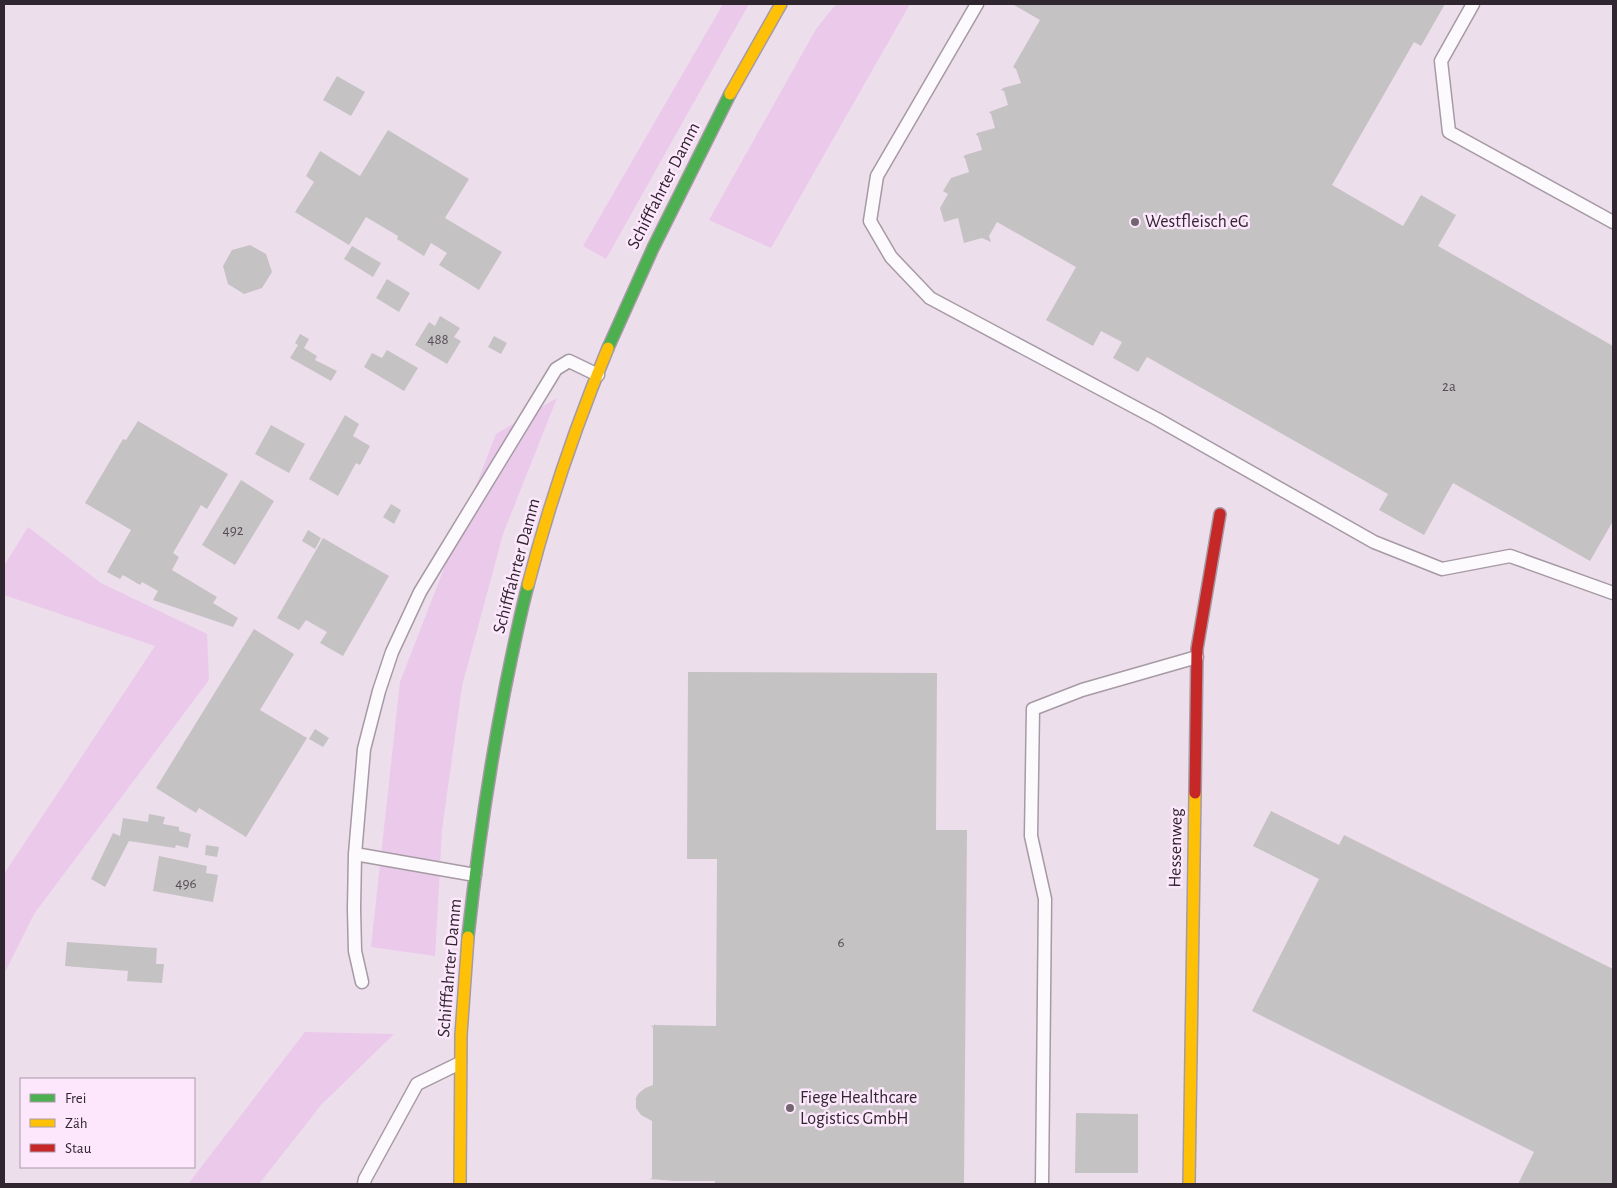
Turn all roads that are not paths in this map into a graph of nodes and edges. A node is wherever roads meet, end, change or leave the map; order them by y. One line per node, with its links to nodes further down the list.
1 (781, 4): 5 (main road, Schifffahrter Damm)
2 (977, 4): 7 (lane)
3 (1473, 4): 4 (lane)
4 (1613, 222)
5 (598, 375): 9 (lane); 10 (main road, Schifffahrter Damm)
6 (1220, 514): 8 (main road, Hessenweg)
7 (1613, 593)
8 (1197, 658): 15 (lane); 16 (main road, Hessenweg)
9 (355, 854): 10 (lane); 11 (lane)
10 (475, 875): 12 (main road, Schifffahrter Damm)
11 (362, 982)
12 (460, 1063): 13 (lane); 14 (main road, Schifffahrter Damm)
13 (364, 1184)
14 (460, 1184)
15 (1042, 1184)
16 (1189, 1184)

